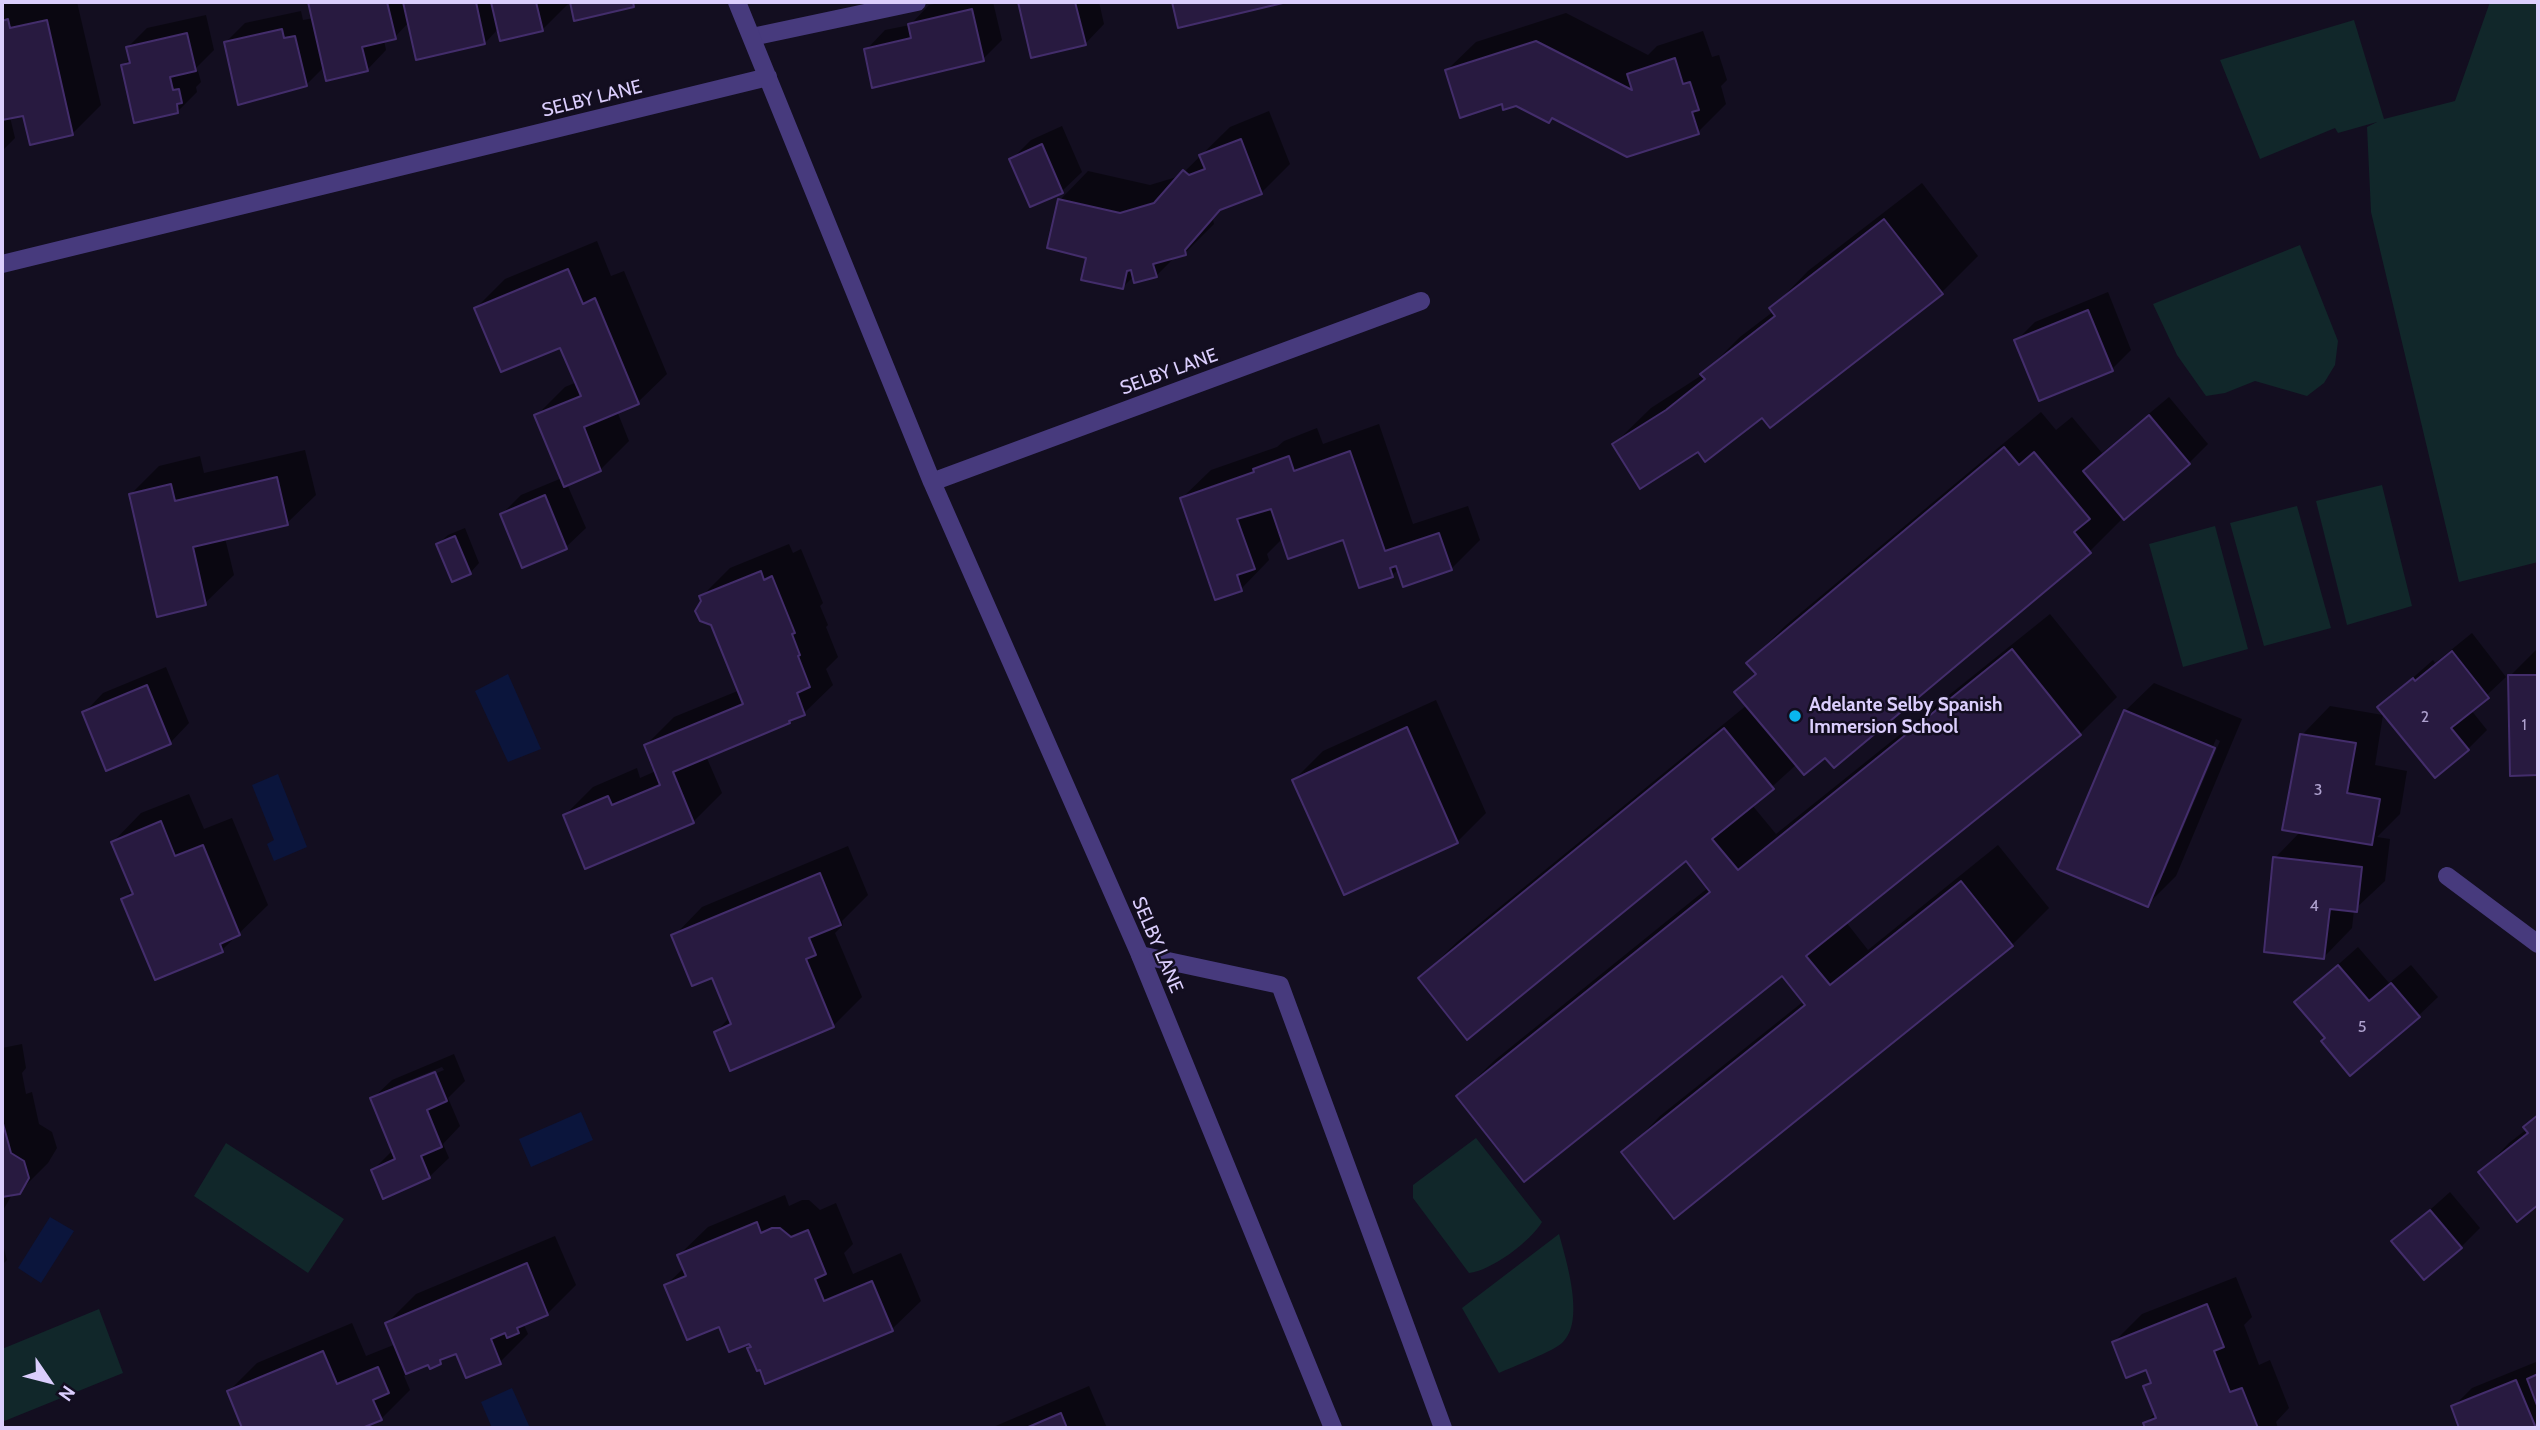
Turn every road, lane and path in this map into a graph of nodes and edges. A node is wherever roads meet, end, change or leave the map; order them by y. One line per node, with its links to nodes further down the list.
1 (737, 2): 3 (street)
2 (917, 2): 3 (street)
3 (752, 37): 4 (street)
4 (768, 77): 5 (street, SELBY LANE); 7 (street, SELBY LANE)
5 (2, 264)
6 (1421, 301): 7 (street, SELBY LANE)
7 (932, 482): 10 (street, SELBY LANE)
8 (2447, 876): 9 (street)
9 (2538, 944)
10 (1139, 955): 11 (street, SELBY LANE); 12 (street)
11 (1333, 1428)
12 (1443, 1428)

